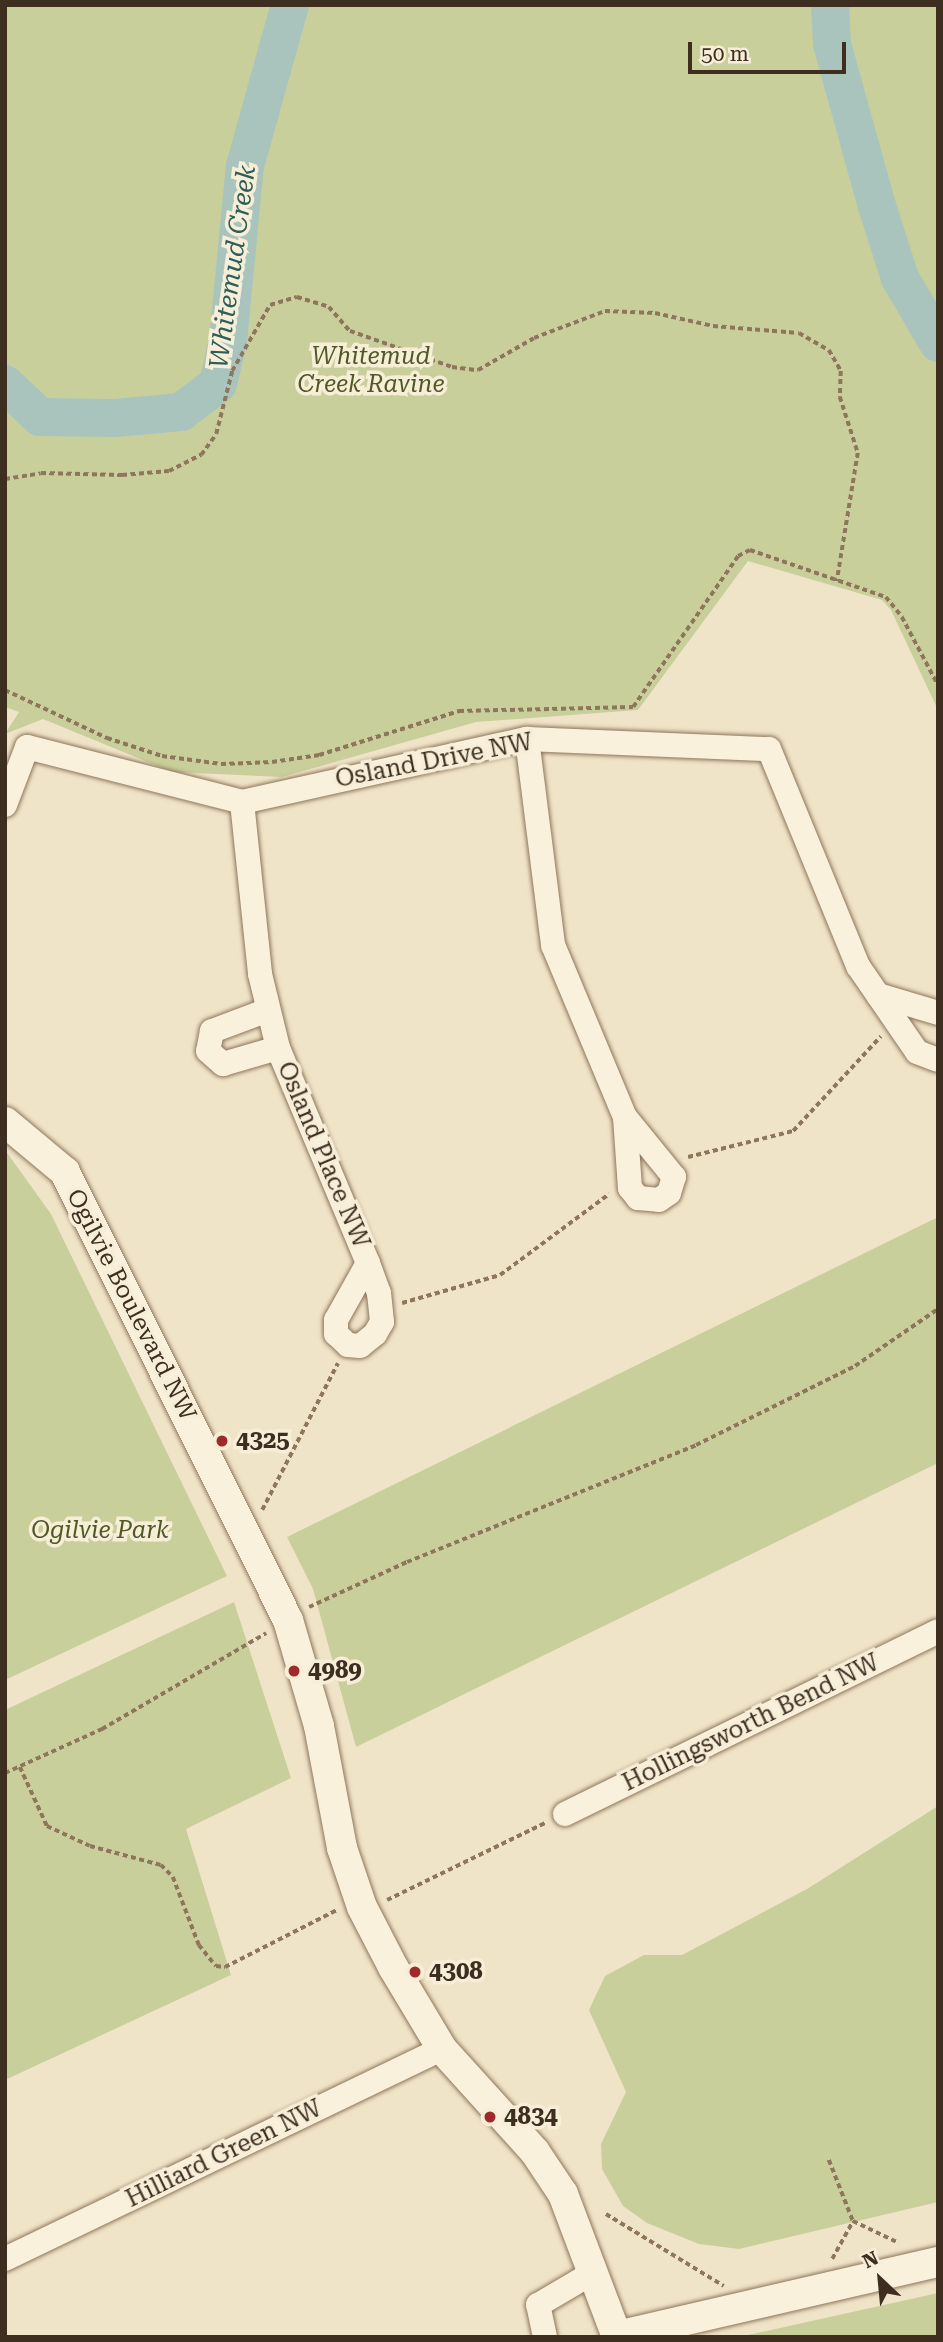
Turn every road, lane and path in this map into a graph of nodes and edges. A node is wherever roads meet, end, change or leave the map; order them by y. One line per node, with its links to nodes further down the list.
1 (5, 479): 2 (path)
2 (837, 581): 3 (path); 4 (path)
3 (938, 685)
4 (5, 690)
5 (527, 739): 6 (street, Osland Drive NW); 8 (street, Osland Drive NW); 14 (street)
6 (242, 802): 7 (street, Osland Drive NW); 9 (street, Osland Place NW)
7 (5, 805)
8 (878, 995): 10 (street); 13 (street, Osland Drive NW)
9 (268, 1010): 12 (street, Osland Place NW); 12 (street, Osland Place NW)
10 (938, 1013)
11 (882, 1034): 16 (path)
12 (278, 1048): 18 (street, Osland Place NW)
13 (938, 1060)
14 (625, 1117)
15 (5, 1122): 23 (street, Ogilvie Boulevard NW)
16 (679, 1159)
17 (613, 1191): 19 (path)
18 (368, 1263)
19 (390, 1306)
20 (938, 1309): 23 (path)
21 (342, 1355): 22 (path)
22 (262, 1510)
23 (288, 1620): 25 (path); 30 (street, Ogilvie Boulevard NW)
24 (935, 1637): 27 (street, Hollingsworth Bend NW)
25 (20, 1767): 26 (path); 29 (path)
26 (5, 1773)
27 (565, 1814): 28 (path)
28 (386, 1901)
29 (339, 1909)
30 (442, 2049): 35 (street, Hilliard Green NW); 38 (street, Ogilvie Boulevard NW)
31 (829, 2160): 33 (path)
32 (606, 2214): 39 (path)
33 (853, 2221): 34 (path); 36 (path)
34 (899, 2243)
35 (5, 2259)
36 (832, 2259)
37 (938, 2262): 40 (street)
38 (594, 2272): 40 (street, Ogilvie Boulevard NW); 41 (street)
39 (724, 2286)
40 (617, 2336)
41 (545, 2337)

